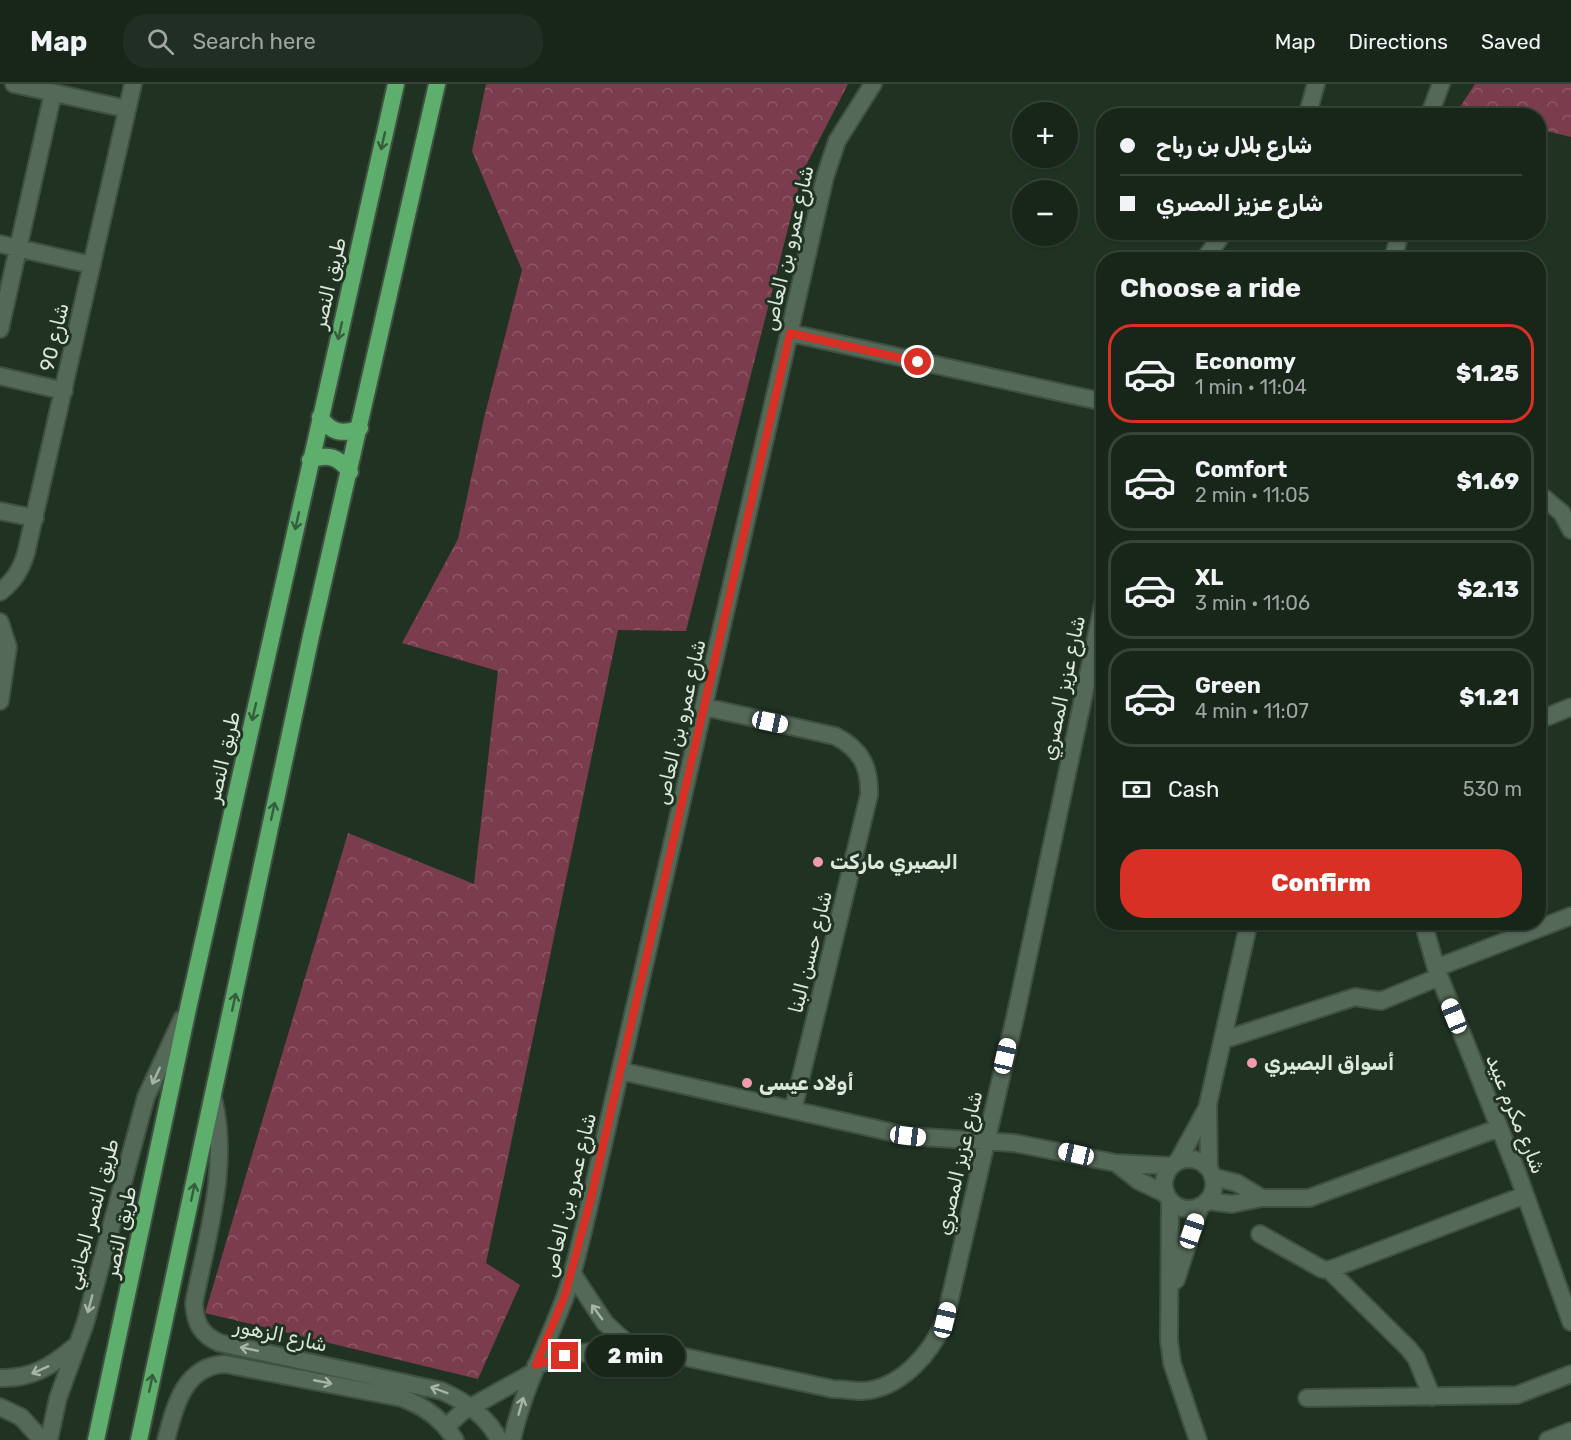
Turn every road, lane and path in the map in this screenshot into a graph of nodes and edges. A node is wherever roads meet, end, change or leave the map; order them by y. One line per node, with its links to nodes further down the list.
1 (14, 84): 8 (street)
2 (133, 84): 11 (street, شارع 90)
3 (396, 84): 20 (highway, طريق النصر, one-way to 20)
4 (437, 84): 21 (highway)
5 (873, 84): 16 (street, شارع عمرو بن العاص)
6 (1316, 84): 9 (street)
7 (1441, 84): 10 (street)
8 (53, 93): 11 (street); 13 (street)
9 (1308, 108)
10 (1432, 108)
11 (128, 109): 14 (street, شارع 90)
12 (0, 244): 13 (street)
13 (18, 249): 14 (street); 15 (street)
14 (92, 265): 18 (street, شارع 90)
15 (0, 329)
16 (790, 333): 19 (street); 32 (street, شارع عمرو بن العاص)
17 (0, 376): 18 (street)
18 (64, 390): 26 (street, شارع 90)
19 (1096, 400)
20 (320, 417): 21 (highway); 22 (highway, طريق النصر)
21 (360, 428): 23 (highway)
22 (310, 460): 23 (highway); 41 (highway, طريق النصر, one-way to 41)
23 (350, 472): 44 (highway, one-way to 23)
24 (1546, 500): 27 (street)
25 (0, 510): 26 (street)
26 (35, 518): 28 (street, شارع 90)
27 (1571, 530)
28 (0, 592)
29 (0, 622): 31 (street)
30 (1096, 638): 48 (street, شارع عزيز المصري)
31 (0, 701)
32 (705, 707): 43 (street, شارع عمرو بن العاص); 46 (street, شارع حسن البنا)
33 (1571, 707): 34 (street)
34 (1546, 717)
35 (1571, 916): 36 (street)
36 (1546, 927)
37 (1247, 930): 42 (street)
38 (1425, 930): 40 (street, شارع مكرم عبيد)
39 (1538, 930): 40 (street)
40 (1438, 973): 42 (street); 47 (street, شارع مكرم عبيد)
41 (189, 1004): 62 (street, طريق النصر الجانبي, one-way to 62); 74 (highway, طريق النصر)
42 (1223, 1040): 45 (street)
43 (621, 1071): 46 (street); 58 (street, شارع عمرو بن العاص)
44 (213, 1098): 69 (street, شارع الزهور, one-way to 44); 75 (highway, one-way to 44)
45 (1208, 1104): 50 (street); 51 (street)
46 (793, 1110): 48 (street)
47 (1498, 1128): 52 (street, شارع مكرم عبيد); 54 (street)
48 (985, 1141): 49 (street); 61 (street, شارع عزيز المصري)
49 (1116, 1163): 50 (street); 53 (street)
50 (1174, 1164): 51 (street); 53 (street)
51 (1211, 1173): 54 (street); 55 (street)
52 (1525, 1194): 57 (street); 60 (street, شارع مكرم عبيد)
53 (1168, 1198): 55 (street); 59 (street)
54 (1262, 1198): 55 (street)
55 (1204, 1204): 59 (street)
56 (1260, 1234): 57 (street)
57 (1329, 1270): 66 (street)
58 (572, 1273): 61 (street, one-way to 58); 63 (street, شارع عمرو بن العاص)
59 (1171, 1298): 79 (street)
60 (1571, 1322)
61 (629, 1345): 63 (street, شارع عزيز المصري)
62 (75, 1347): 65 (street, one-way to 65); 73 (street, طريق النصر الجانبي)
63 (534, 1369): 69 (street); 78 (street, شارع عمرو بن العاص, one-way to 63)
64 (1571, 1374): 66 (street)
65 (0, 1378)
66 (1432, 1397): 67 (street)
67 (1306, 1398)
68 (0, 1407): 72 (street)
69 (471, 1407): 71 (street); 77 (street, شارع الزهور)
70 (1571, 1431): 80 (street)
71 (450, 1434): 76 (street, شارع الزهور, one-way to 71)
72 (42, 1440)
73 (49, 1440)
74 (96, 1440)
75 (139, 1440)
76 (166, 1440)
77 (499, 1440)
78 (512, 1440)
79 (1198, 1440)
80 (1548, 1440)

